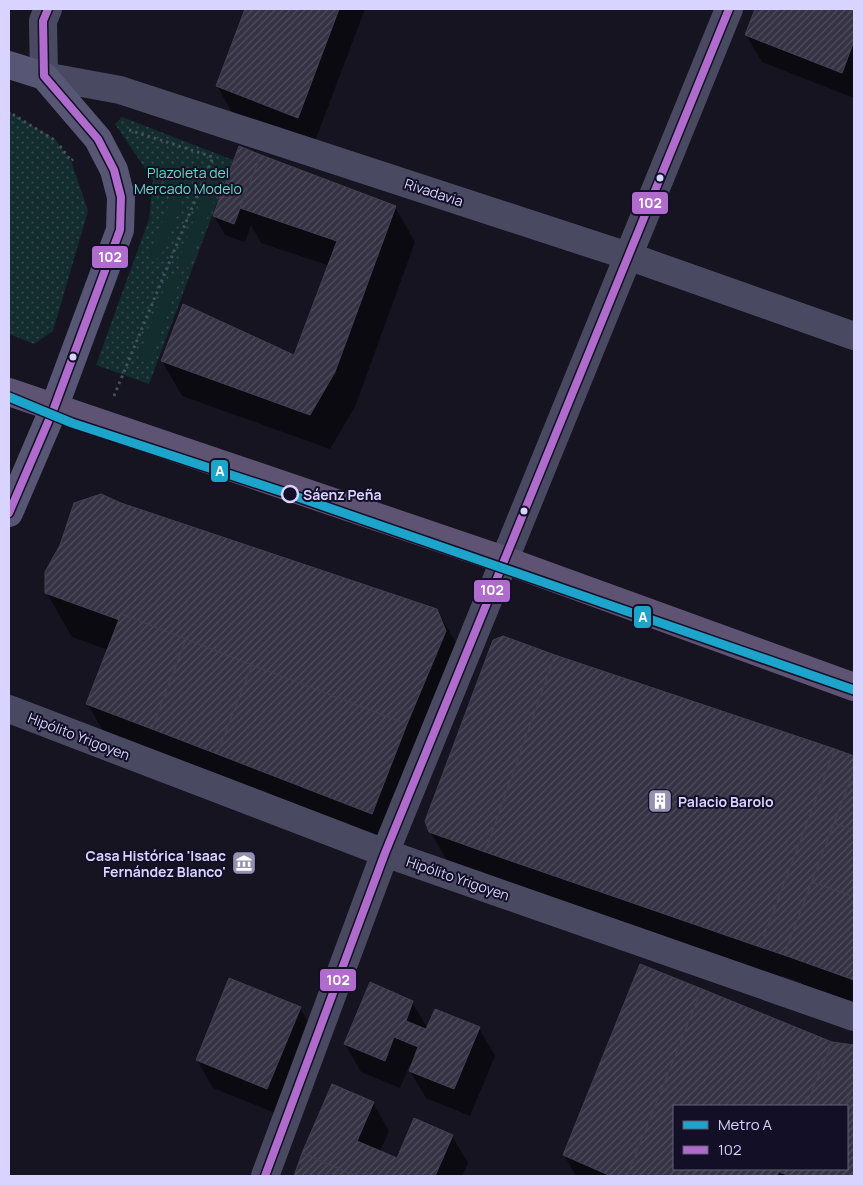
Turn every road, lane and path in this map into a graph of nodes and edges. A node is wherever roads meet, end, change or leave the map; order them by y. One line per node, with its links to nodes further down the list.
1 (48, 9): 4 (street)
2 (729, 9): 6 (street)
3 (9, 65): 4 (street, Rivadavia)
4 (44, 76): 6 (street, Rivadavia); 9 (street)
5 (129, 130): 10 (path)
6 (628, 256): 7 (street, Rivadavia); 12 (street)
7 (854, 336)
8 (9, 392): 9 (main road)
9 (54, 408): 10 (main road); 11 (street)
10 (101, 424): 12 (main road)
11 (9, 513)
12 (504, 560): 13 (main road); 15 (street)
13 (854, 687)
14 (9, 709): 15 (street, Hipólito Yrigoyen)
15 (385, 853): 16 (street, Hipólito Yrigoyen); 17 (street)
16 (854, 1017)
17 (265, 1176)

